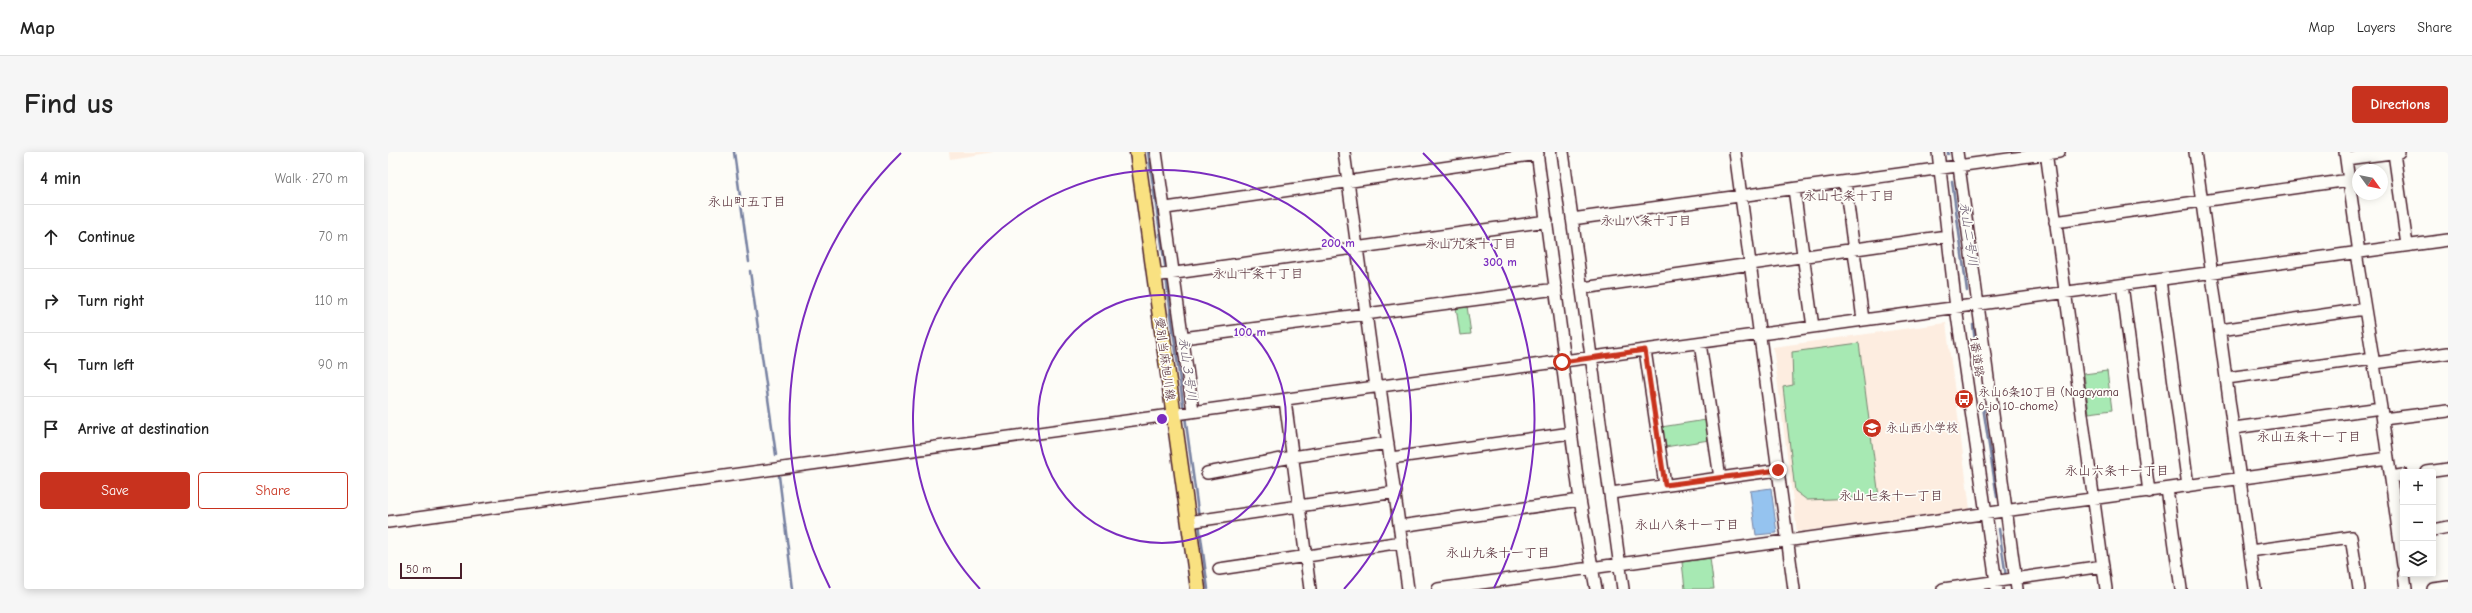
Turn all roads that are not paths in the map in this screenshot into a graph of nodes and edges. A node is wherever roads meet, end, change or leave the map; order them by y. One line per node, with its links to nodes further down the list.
1 (1137, 152): 35 (main road, 愛別当麻旭川線)
2 (1156, 152): 22 (street)
3 (1344, 152): 17 (street)
4 (1563, 152): 23 (street)
5 (1735, 152): 20 (street)
6 (1938, 152): 15 (street, 1番道路)
7 (1957, 152): 14 (street)
8 (2059, 152): 12 (street)
9 (2195, 152): 21 (street)
10 (2396, 152): 13 (street); 28 (street)
11 (1538, 153): 17 (street); 24 (street)
12 (2046, 153): 14 (street); 25 (street)
13 (2346, 155): 16 (street)
14 (1959, 166): 15 (street); 41 (street)
15 (1940, 169): 18 (street); 26 (street, 1番道路)
16 (2349, 180): 21 (street); 31 (street)
17 (1348, 181): 22 (street); 30 (street)
18 (1845, 182): 19 (street); 29 (street)
19 (1794, 189): 20 (street); 32 (street)
20 (1742, 197): 23 (street); 33 (street)
21 (2202, 201): 25 (street); 34 (street)
22 (1166, 208): 35 (street)
23 (1572, 219): 38 (street)
24 (1547, 221): 30 (street); 39 (street)
25 (2055, 222): 40 (street)
26 (1948, 236): 29 (street); 42 (street, 1番道路)
27 (2448, 240): 28 (street)
28 (2407, 245): 31 (street)
29 (1853, 248): 32 (street); 45 (street)
30 (1358, 249): 35 (street); 44 (street)
31 (2357, 253): 34 (street); 43 (street)
32 (1804, 255): 33 (street); 46 (street)
33 (1750, 262): 38 (street); 48 (street)
34 (2212, 273): 36 (street); 47 (street)
35 (1165, 275): 49 (street); 62 (main road, 愛別当麻旭川線)
36 (2160, 280): 37 (street); 79 (street)
37 (2122, 285): 40 (street); 82 (street)
38 (1582, 288): 53 (street)
39 (1556, 290): 44 (street); 55 (street)
40 (2065, 293): 41 (street); 85 (street)
41 (1977, 305): 42 (street); 87 (street)
42 (1956, 308): 45 (street); 88 (street, 1番道路)
43 (2364, 309): 47 (street); 54 (street)
44 (1366, 315): 49 (street); 57 (street)
45 (1864, 320): 46 (street)
46 (1813, 327): 48 (street)
47 (2220, 330): 56 (street)
48 (1760, 334): 50 (street); 71 (street)
49 (1183, 338): 61 (street)
50 (1700, 343): 51 (street); 76 (street)
51 (1645, 350): 53 (street); 78 (street)
52 (2448, 353): 54 (street)
53 (1591, 357): 55 (street); 83 (street)
54 (2374, 360): 56 (street); 59 (street)
55 (1563, 361): 57 (street); 65 (street)
56 (2227, 378): 64 (street)
57 (1378, 387): 58 (street); 66 (street)
58 (1285, 400): 61 (street); 67 (street)
59 (2382, 408): 63 (street); 64 (street)
60 (2448, 411): 63 (street)
61 (1193, 412): 62 (street)
62 (1173, 415): 89 (main road, 愛別当麻旭川線); 90 (street)
63 (2383, 419): 69 (street)
64 (2234, 428): 77 (street)
65 (1571, 433): 68 (street); 84 (street)
66 (1388, 443): 67 (street); 68 (street)
67 (1292, 456): 73 (street); 86 (street)
68 (1391, 458): 81 (street)
69 (2388, 458): 75 (street); 77 (street)
70 (2448, 469): 72 (street)
71 (1778, 470): 76 (street); 96 (street)
72 (2436, 471)
73 (1207, 473)
74 (2400, 476): 75 (street)
75 (2391, 477): 92 (street)
76 (1720, 478): 78 (street)
77 (2240, 478): 79 (street); 97 (street)
78 (1665, 485): 83 (street)
79 (2188, 486): 80 (street)
80 (2167, 489): 82 (street); 116 (street)
81 (1396, 492): 86 (street); 91 (street)
82 (2149, 492): 85 (street)
83 (1611, 493): 99 (street)
84 (1580, 500): 91 (street); 101 (street)
85 (2094, 500): 87 (street); 100 (street)
86 (1298, 506): 89 (street); 98 (street)
87 (2006, 511): 88 (street); 104 (street)
88 (1986, 514): 96 (street); 104 (street, 1番道路)
89 (1196, 521): 106 (main road, 愛別当麻旭川線)
90 (388, 522)
91 (1400, 526): 95 (street)
92 (2400, 528)
93 (2448, 528): 94 (street)
94 (2436, 530)
95 (1402, 542): 98 (street); 108 (street)
96 (1788, 542): 99 (street); 112 (street)
97 (2250, 551): 117 (street); 118 (street)
98 (1305, 555): 102 (street); 107 (street)
99 (1620, 565): 101 (street); 111 (street)
100 (2103, 566): 104 (street); 115 (street)
101 (1592, 568): 109 (street); 110 (street)
102 (1219, 569)
103 (2404, 577): 119 (street)
104 (2005, 581): 113 (street); 114 (street)
105 (2448, 587): 120 (street)
106 (1198, 589)
107 (1310, 589)
108 (1408, 589)
109 (1438, 589)
110 (1596, 589)
111 (1624, 589)
112 (1794, 589)
113 (1943, 589)
114 (2017, 589)
115 (2106, 589)
116 (2181, 589)
117 (2255, 589)
118 (2359, 589)
119 (2406, 589)
120 (2433, 589)

